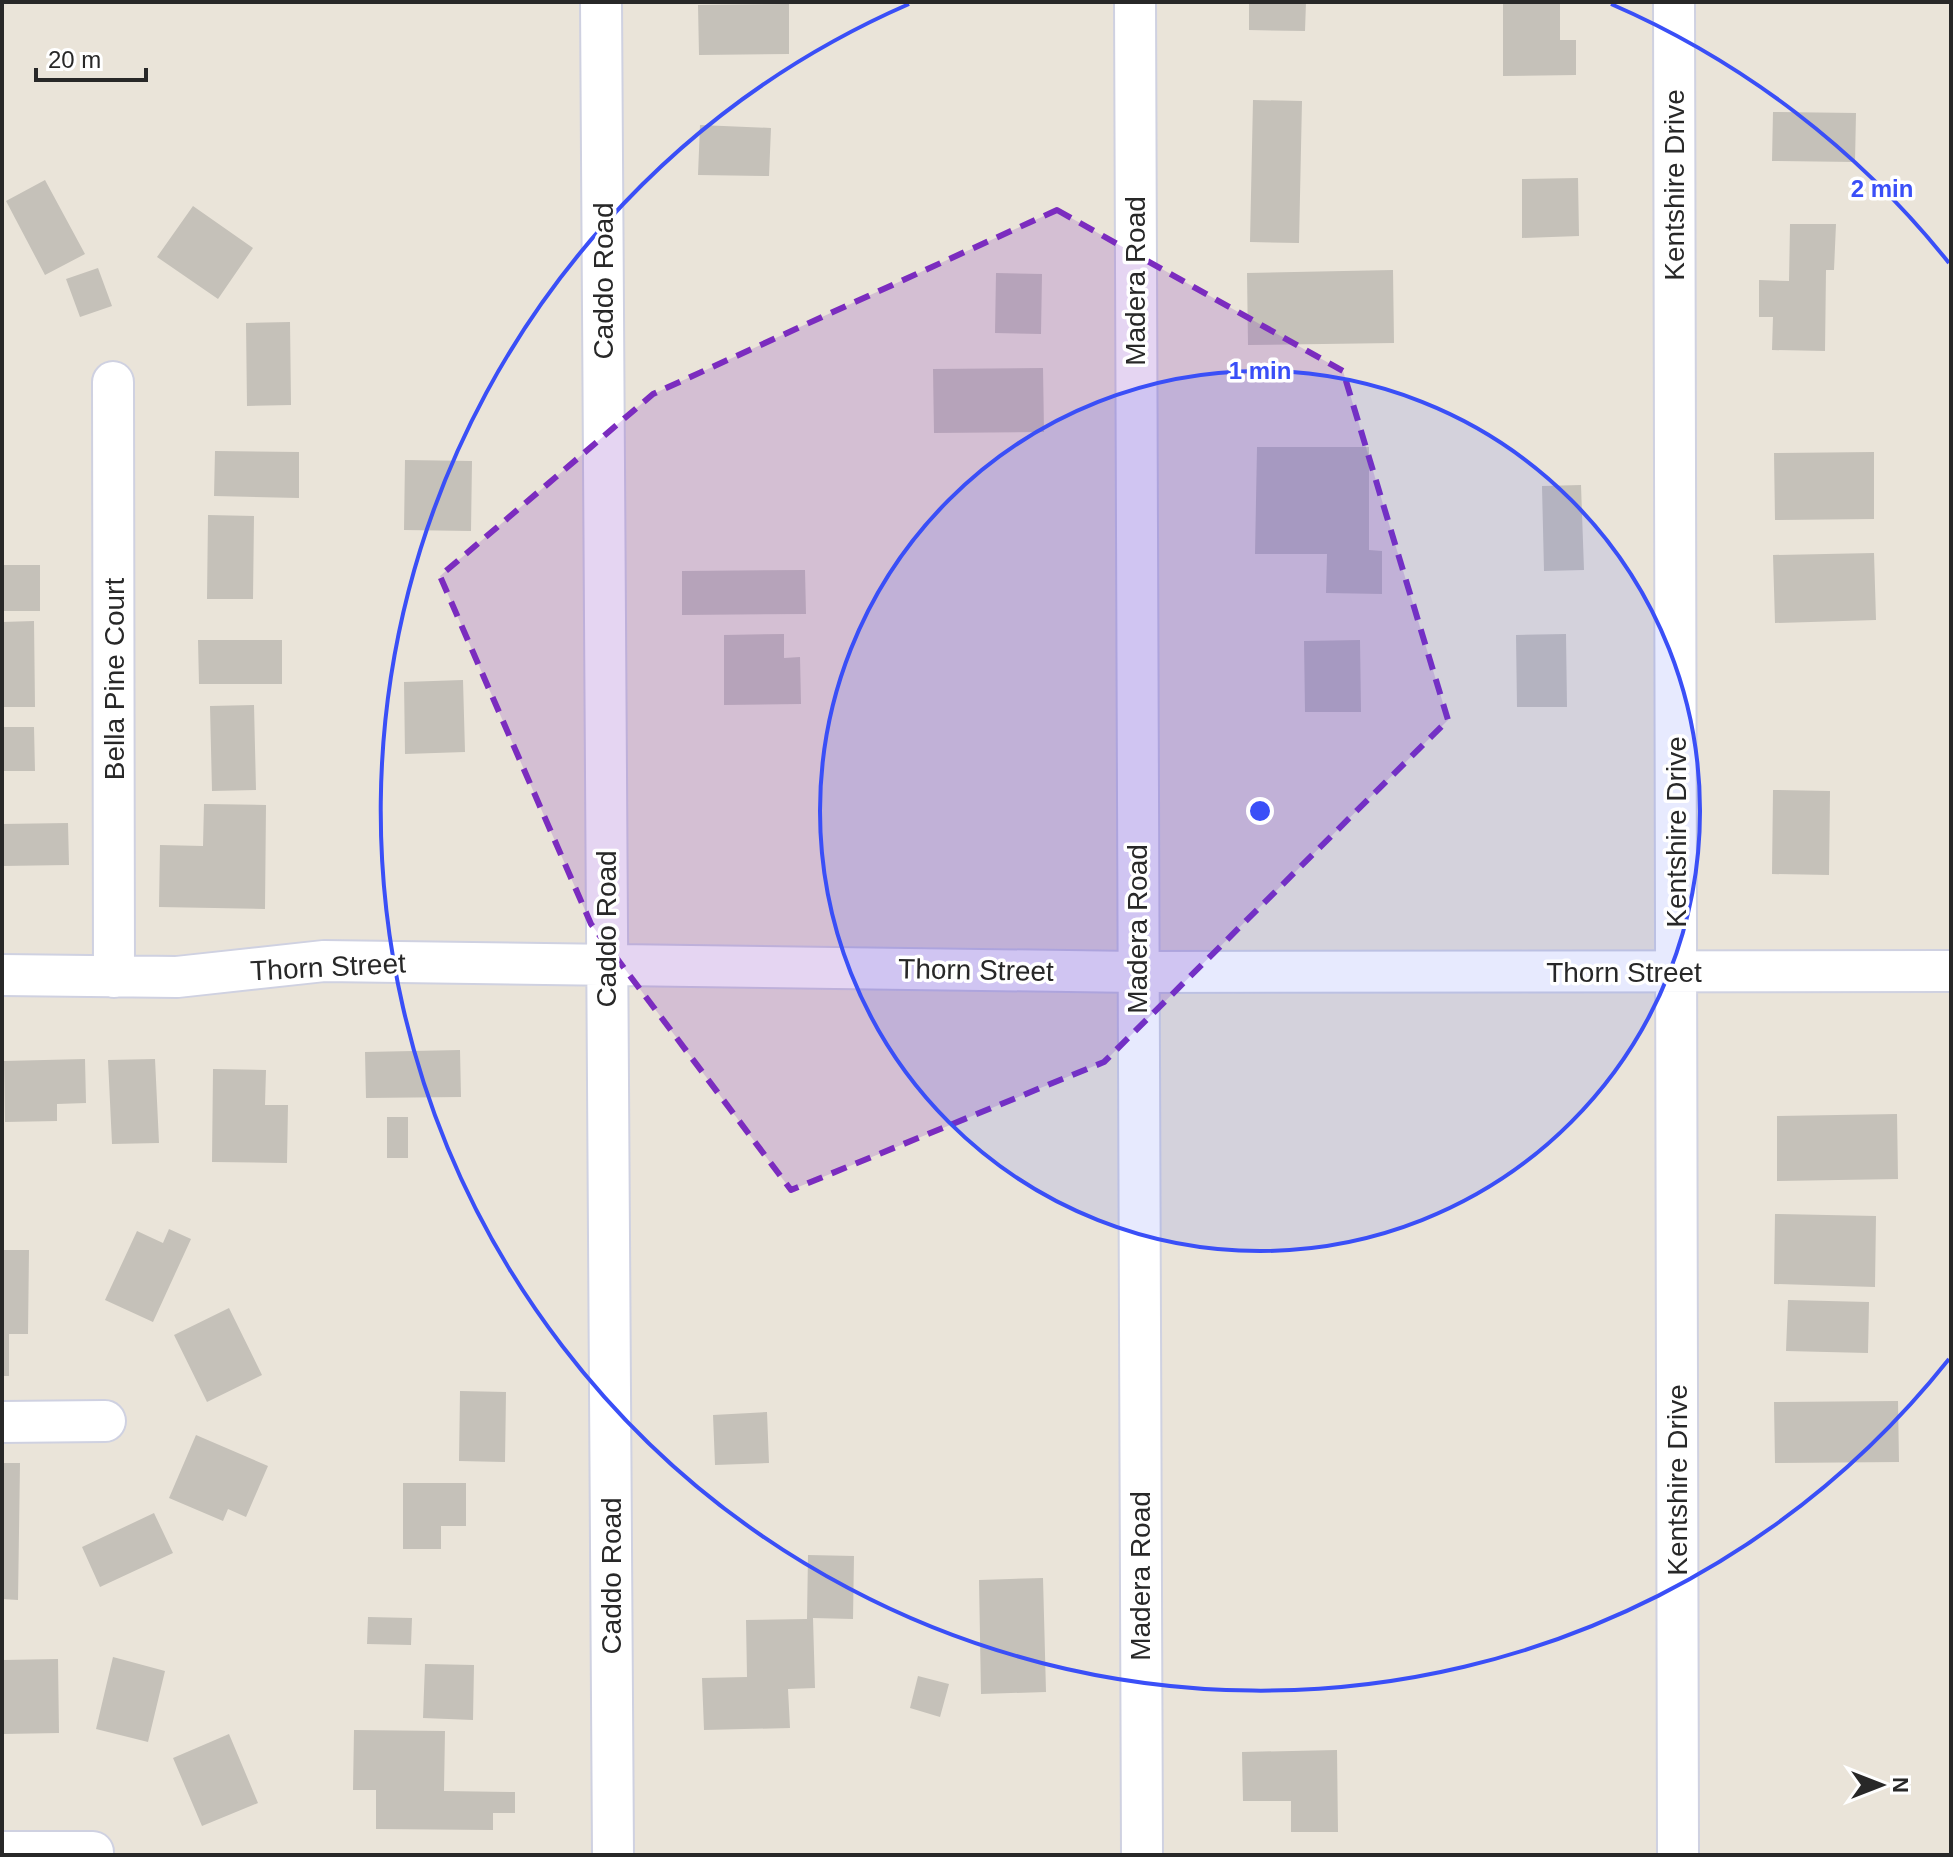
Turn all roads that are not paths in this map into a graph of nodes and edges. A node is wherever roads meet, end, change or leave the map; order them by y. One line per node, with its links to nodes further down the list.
1 (601, 2): 5 (street, Caddo Road)
2 (1135, 2): 7 (street, Madera Road)
3 (1674, 2): 8 (street, Kentshire Drive)
4 (113, 382): 10 (street, Bella Pine Court)
5 (606, 966): 7 (street, Thorn Street); 10 (street, Thorn Street); 15 (street, Caddo Road)
6 (1951, 971): 8 (street, Thorn Street)
7 (1137, 972): 8 (street, Thorn Street); 16 (street, Madera Road)
8 (1676, 972): 17 (street, Kentshire Drive)
9 (2, 975): 10 (street, Thorn Street)
10 (114, 977)
11 (105, 1421): 12 (street)
12 (2, 1422)
13 (2, 1852): 14 (street)
14 (93, 1852)
15 (613, 1855)
16 (1142, 1855)
17 (1678, 1855)

